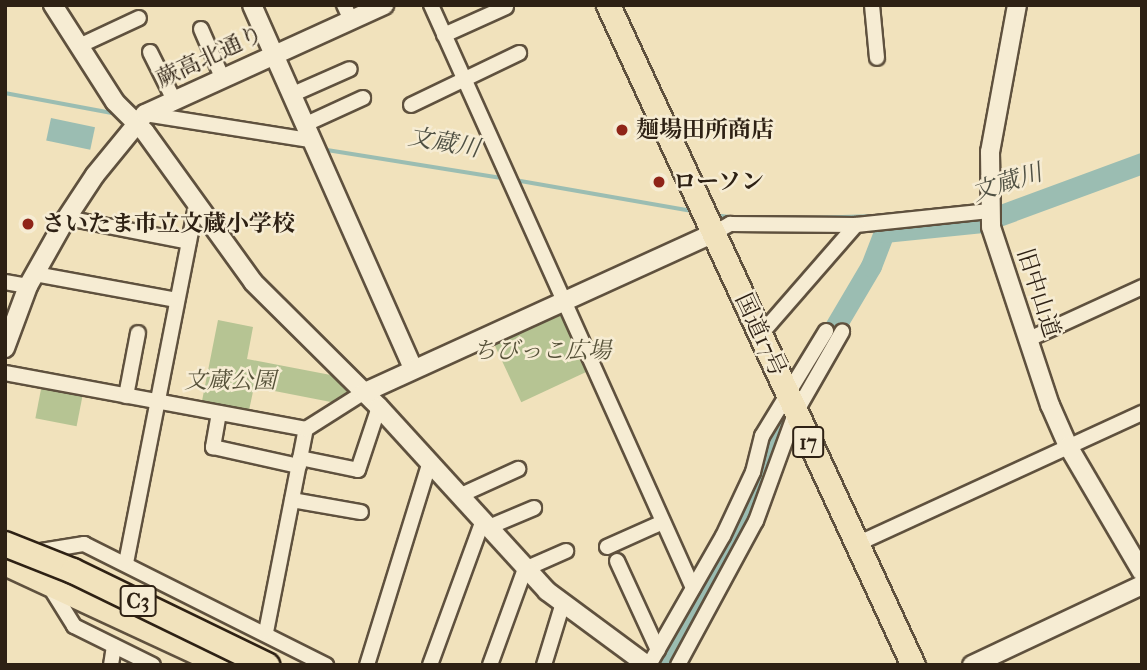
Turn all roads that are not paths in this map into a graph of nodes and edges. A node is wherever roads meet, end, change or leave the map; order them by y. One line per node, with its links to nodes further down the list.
1 (252, 5): 16 (street)
2 (384, 5): 9 (street, 蕨高北通り)
3 (431, 5): 12 (street)
4 (608, 5): 30 (highway, 国道17号 / 17)
5 (872, 5): 17 (street)
6 (1017, 5): 28 (street, 旧中山道)
7 (55, 6): 13 (street)
8 (506, 7): 12 (street)
9 (348, 13): 16 (street, 蕨高北通り)
10 (139, 18): 13 (street)
11 (201, 29): 19 (street)
12 (444, 35): 20 (street)
13 (79, 46): 25 (street)
14 (150, 52): 23 (street)
15 (519, 53): 20 (street)
16 (274, 54): 19 (street, 蕨高北通り); 21 (street)
17 (877, 58)
18 (350, 69): 21 (street)
19 (222, 77): 23 (street, 蕨高北通り)
20 (464, 79): 24 (street); 37 (street)
21 (291, 95): 26 (street)
22 (363, 98): 26 (street)
23 (174, 100): 25 (street, 蕨高北通り)
24 (411, 105)
25 (137, 118): 26 (street); 27 (street); 29 (street)
26 (311, 140): 44 (street)
27 (196, 207): 32 (street); 46 (street)
28 (990, 217): 31 (street); 42 (street, 旧中山道)
29 (67, 218): 32 (street); 33 (street)
30 (706, 220): 31 (street); 37 (street); 41 (highway, 国道17号 / 17)
31 (856, 225): 41 (street)
32 (189, 242): 36 (street)
33 (32, 280): 34 (street); 36 (street); 43 (street)
34 (5, 282)
35 (1142, 287): 42 (street)
36 (177, 300): 48 (street)
37 (563, 300): 44 (street); 62 (street)
38 (826, 331): 49 (street)
39 (842, 332): 49 (street)
40 (138, 333): 47 (street)
41 (760, 335): 49 (highway, 国道17号 / 17)
42 (1027, 340): 54 (street, 旧中山道)
43 (5, 348)
44 (413, 368): 46 (street)
45 (5, 373): 47 (street)
46 (363, 393): 50 (street); 53 (street)
47 (126, 396): 48 (street)
48 (158, 402): 51 (street); 69 (street)
49 (792, 405): 64 (highway, 国道17号 / 17); 74 (street); 91 (street)
50 (379, 407): 55 (street); 56 (street)
51 (219, 413): 53 (street); 55 (street)
52 (1142, 413): 54 (street)
53 (306, 429): 55 (street)
54 (1068, 446): 64 (street); 71 (street, 旧中山道)
55 (299, 462): 59 (street)
56 (430, 462): 58 (street); 87 (street)
57 (519, 468): 58 (street)
58 (461, 495): 63 (street)
59 (292, 500): 61 (street); 77 (street)
60 (534, 508): 63 (street)
61 (361, 512)
62 (663, 522): 65 (street); 74 (street)
63 (486, 524): 70 (street); 88 (street)
64 (857, 544): 92 (highway, 国道17号 / 17)
65 (607, 547)
66 (566, 551): 70 (street)
67 (11, 552): 69 (street); 83 (highway, C3); 84 (highway); 85 (highway, C3, bridge)
68 (617, 561): 79 (street)
69 (126, 563): 77 (street)
70 (525, 569): 76 (street); 89 (street)
71 (1142, 572)
72 (5, 574): 75 (highway)
73 (1142, 585): 93 (street)
74 (693, 589): 79 (street)
75 (53, 592): 78 (street); 82 (highway)
76 (563, 603): 79 (street); 90 (street)
77 (266, 632): 86 (street)
78 (114, 646): 80 (street); 81 (street)
79 (651, 660)
80 (111, 665)
81 (153, 665)
82 (209, 665)
83 (225, 665)
84 (255, 665)
85 (267, 665)
86 (326, 665)
87 (367, 665)
88 (430, 665)
89 (490, 665)
90 (544, 665)
91 (678, 665)
92 (912, 665)
93 (972, 665)

